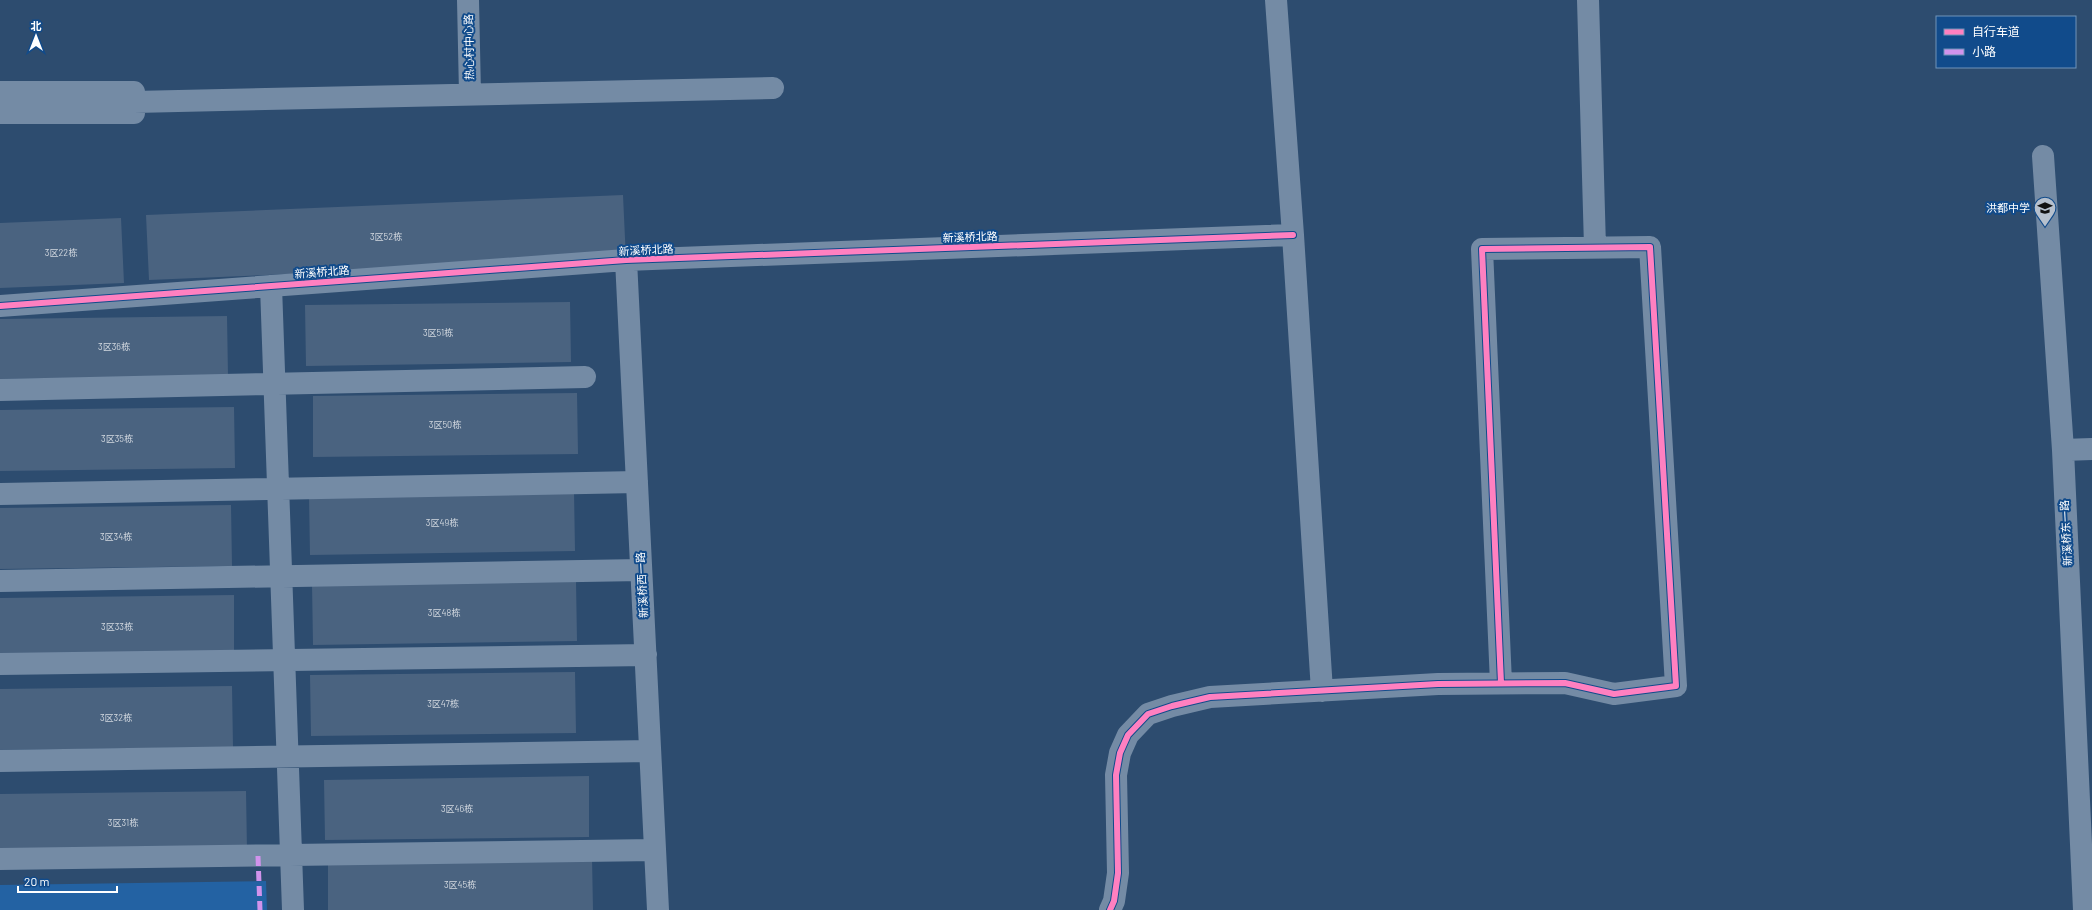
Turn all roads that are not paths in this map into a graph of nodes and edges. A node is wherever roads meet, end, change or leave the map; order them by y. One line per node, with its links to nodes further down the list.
1 (468, 0): 6 (street, 热心村中心路)
2 (1276, 0): 10 (street)
3 (1588, 0): 11 (street)
4 (773, 88): 6 (street)
5 (0, 92): 7 (street)
6 (470, 94): 7 (street)
7 (134, 102): 8 (street)
8 (0, 113)
9 (2043, 156): 19 (street, 新溪桥东一路)
10 (1294, 235): 12 (street, 新溪桥北路); 30 (street)
11 (1594, 247): 29 (street); 29 (street)
12 (626, 260): 13 (street, 新溪桥北路); 20 (street, 新溪桥西一路)
13 (271, 286): 14 (street, 新溪桥北路); 16 (street)
14 (0, 306)
15 (585, 377): 16 (street)
16 (275, 384): 17 (street); 21 (street)
17 (0, 390)
18 (2092, 449): 19 (street)
19 (2062, 450): 40 (street, 新溪桥东一路)
20 (637, 482): 21 (street); 23 (street, 新溪桥西一路)
21 (278, 489): 22 (street); 24 (street)
22 (0, 494)
23 (641, 570): 24 (street); 26 (street, 新溪桥西一路)
24 (282, 575): 25 (street); 27 (street)
25 (0, 581)
26 (646, 655): 27 (street); 31 (street, 新溪桥西一路)
27 (285, 659): 28 (street); 32 (street)
28 (0, 664)
29 (1501, 684): 30 (street)
30 (1322, 691): 39 (street)
31 (650, 751): 32 (street); 34 (street, 新溪桥西一路)
32 (288, 756): 33 (street); 35 (street)
33 (0, 761)
34 (655, 850): 35 (street); 38 (street, 新溪桥西一路)
35 (291, 855): 36 (street); 37 (street)
36 (0, 859)
37 (293, 910)
38 (658, 910)
39 (1110, 910)
40 (2084, 910)

